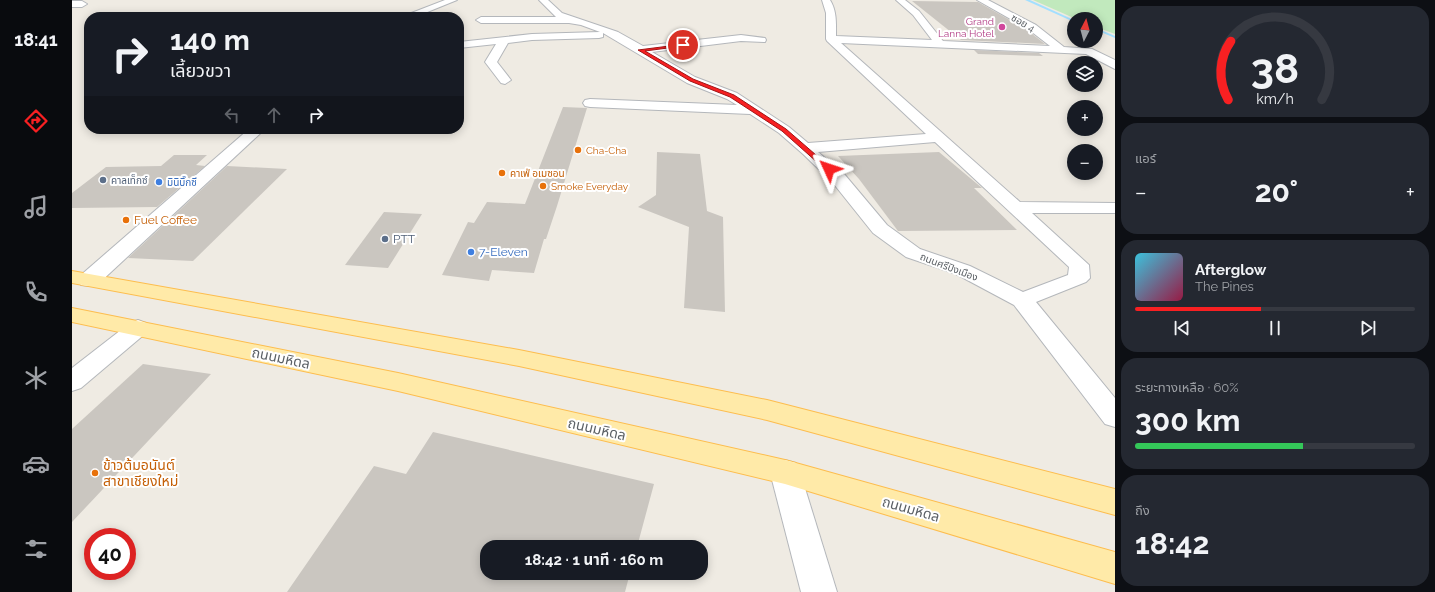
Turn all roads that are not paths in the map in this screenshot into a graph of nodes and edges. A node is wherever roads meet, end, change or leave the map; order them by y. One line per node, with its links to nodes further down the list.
1 (453, 0): 8 (street)
2 (543, 0): 10 (street, ถนนศรีปิงเมือง)
3 (826, 0): 12 (street)
4 (900, 0): 15 (street)
5 (981, 0): 18 (street, ซอย 4)
6 (72, 4): 7 (street)
7 (82, 4)
8 (420, 12)
9 (481, 20): 10 (street)
10 (569, 20): 11 (street, ถนนศรีปิงเมือง)
11 (614, 34): 14 (street); 17 (street, ถนนศรีปิงเมือง)
12 (831, 39): 15 (street); 26 (street)
13 (761, 40): 17 (street)
14 (503, 42): 16 (street); 20 (street)
15 (940, 44): 18 (street)
16 (464, 45)
17 (640, 50): 23 (street, ถนนศรีปิงเมือง)
18 (1062, 50): 19 (street)
19 (1115, 66)
20 (505, 80)
21 (590, 103): 22 (street)
22 (689, 107): 23 (street); 24 (street)
23 (753, 110): 27 (street, ถนนศรีปิงเมือง)
24 (696, 123)
25 (252, 134): 30 (street)
26 (940, 138): 27 (street); 28 (street)
27 (804, 148): 31 (street, ถนนศรีปิงเมือง)
28 (1017, 207): 29 (street); 31 (street)
29 (1115, 208)
30 (80, 279): 37 (main road)
31 (1022, 300): 35 (street, ถนนศรีปิงเมือง)
32 (72, 315): 33 (main road, ถนนมหิดล)
33 (138, 328): 34 (street); 36 (main road, ถนนมหิดล)
34 (72, 382)
35 (1115, 417)
36 (785, 472): 38 (main road, ถนนมหิดล); 39 (street)
37 (1115, 502)
38 (1115, 568)
39 (819, 592)

